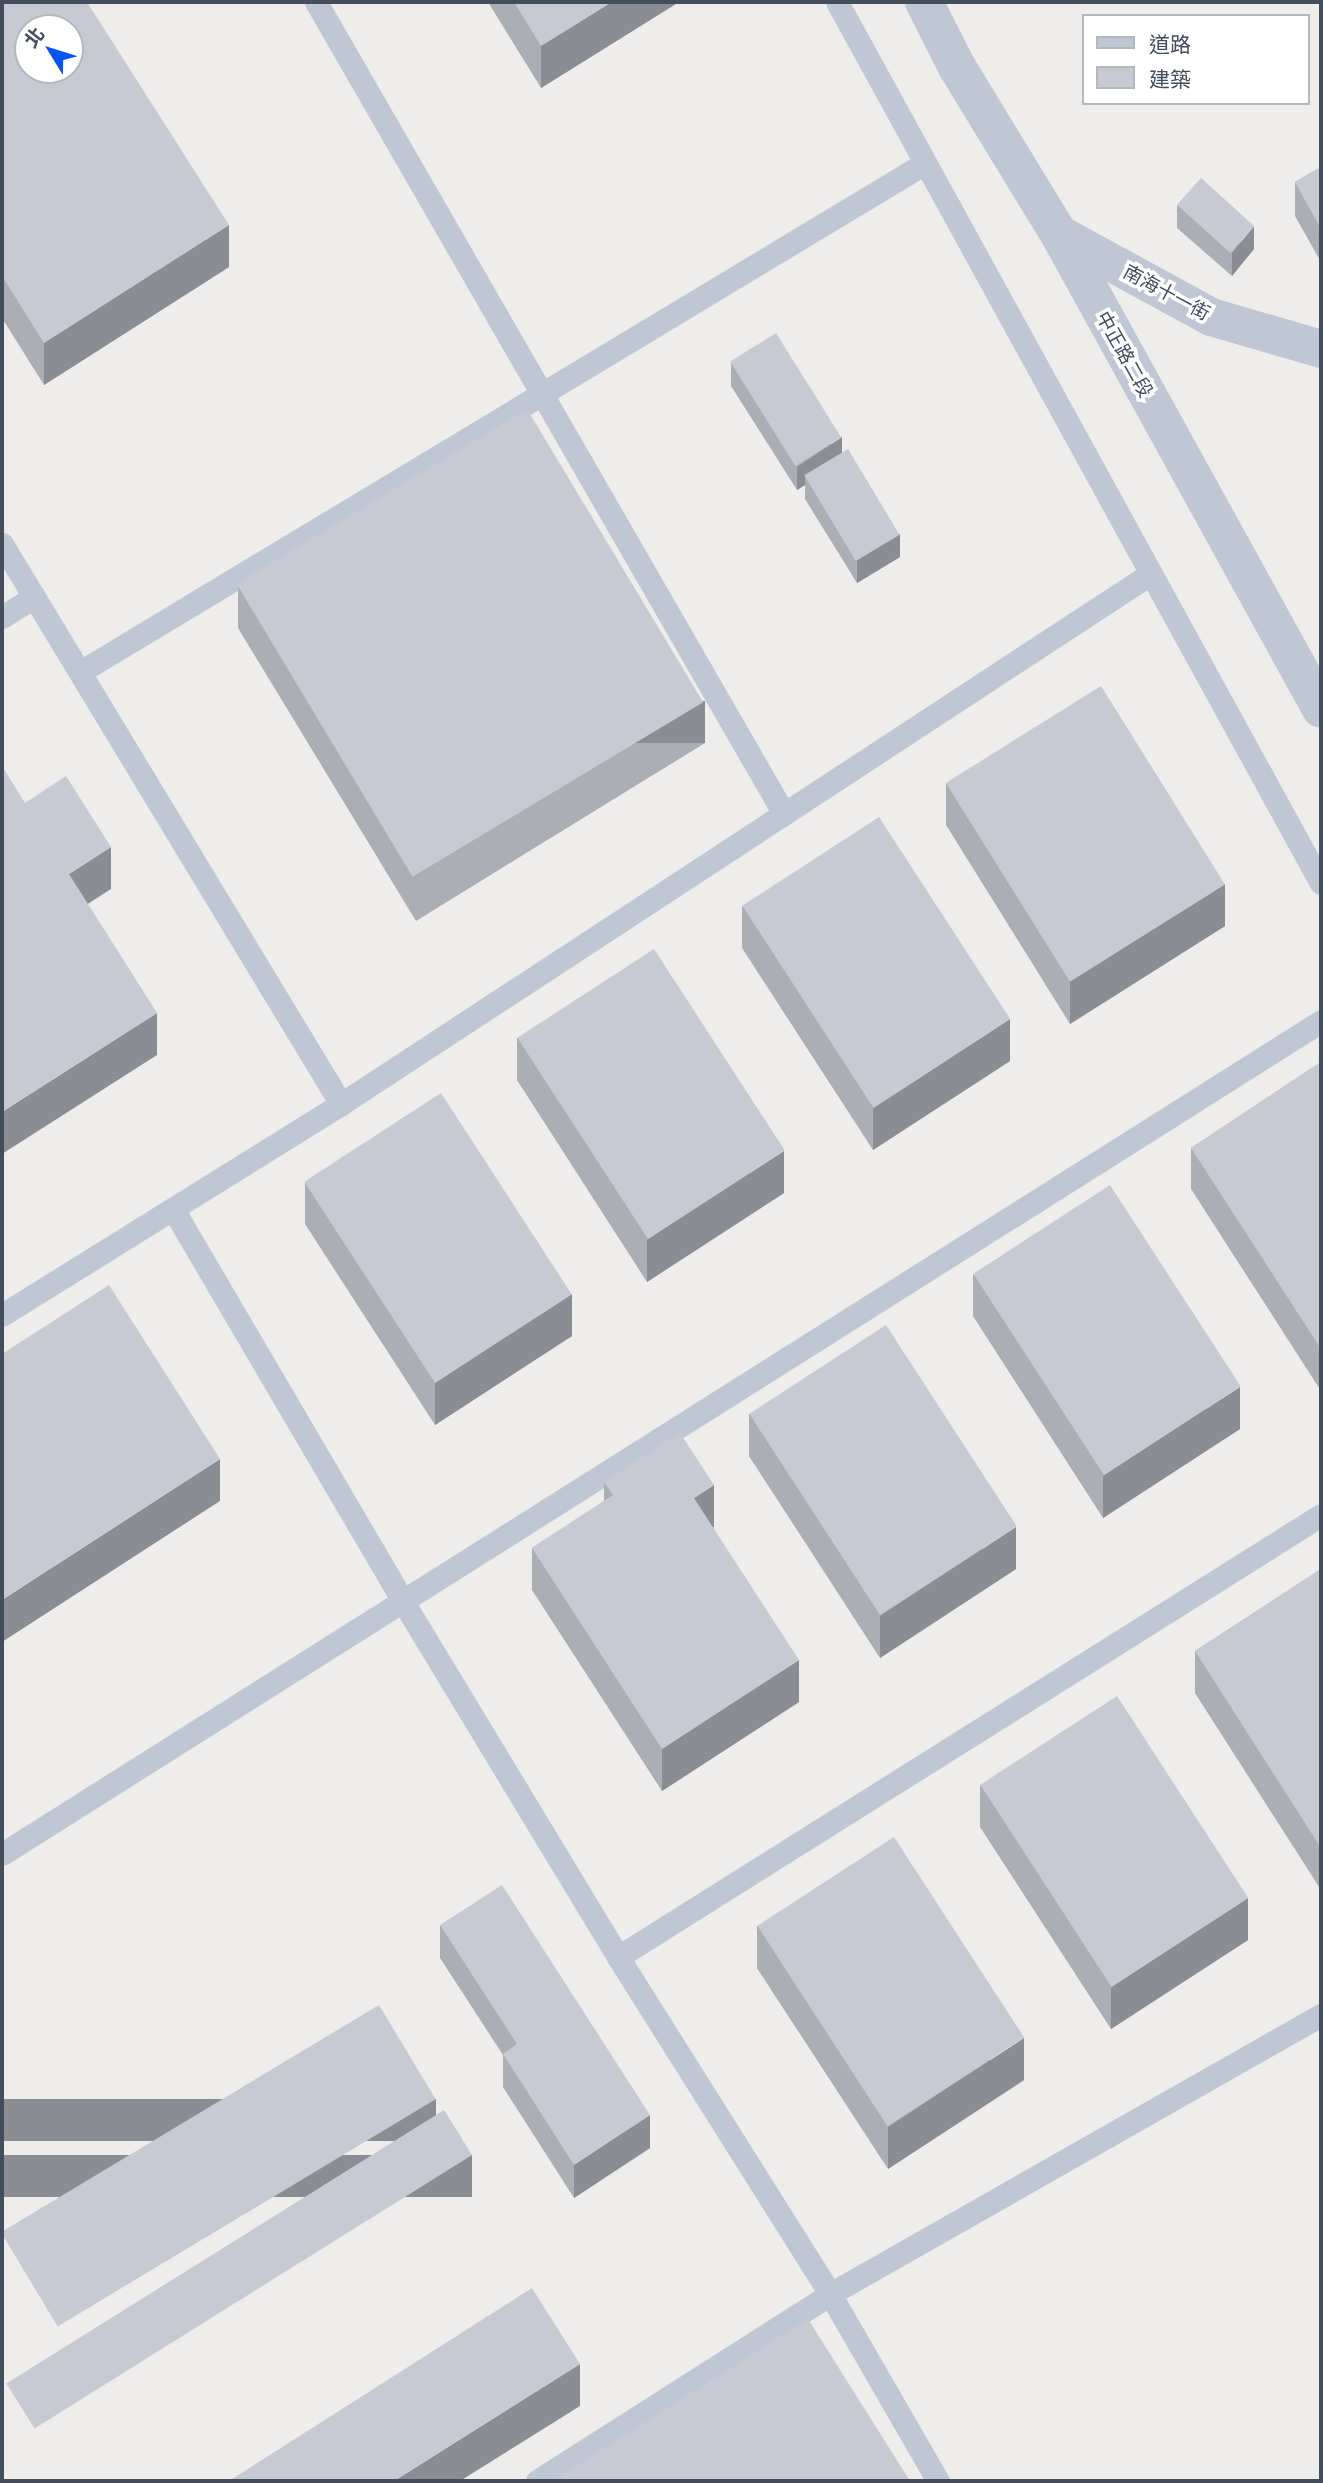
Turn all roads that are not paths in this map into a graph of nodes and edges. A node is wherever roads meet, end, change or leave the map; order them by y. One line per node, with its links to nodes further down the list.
1 (316, 2): 7 (lane)
2 (837, 2): 4 (lane)
3 (924, 2): 5 (street, 中正路二段)
4 (925, 163): 7 (lane); 9 (lane)
5 (1059, 234): 6 (street, 南海十一街); 13 (street, 中正路二段)
6 (1321, 349)
7 (540, 395): 12 (lane); 14 (lane)
8 (2, 544): 10 (lane)
9 (1150, 574): 14 (lane); 15 (lane)
10 (34, 597): 11 (lane); 12 (lane)
11 (2, 617)
12 (80, 672): 17 (lane)
13 (1321, 709)
14 (784, 814): 17 (lane)
15 (1321, 883)
16 (1321, 1021): 21 (lane)
17 (341, 1104): 18 (lane)
18 (173, 1209): 19 (lane); 21 (lane)
19 (2, 1315)
20 (1321, 1516): 23 (lane)
21 (402, 1600): 22 (lane); 23 (lane)
22 (2, 1854)
23 (618, 1957): 25 (lane)
24 (1321, 2015): 25 (lane)
25 (830, 2294): 26 (lane); 27 (lane)
26 (537, 2481)
27 (938, 2481)

